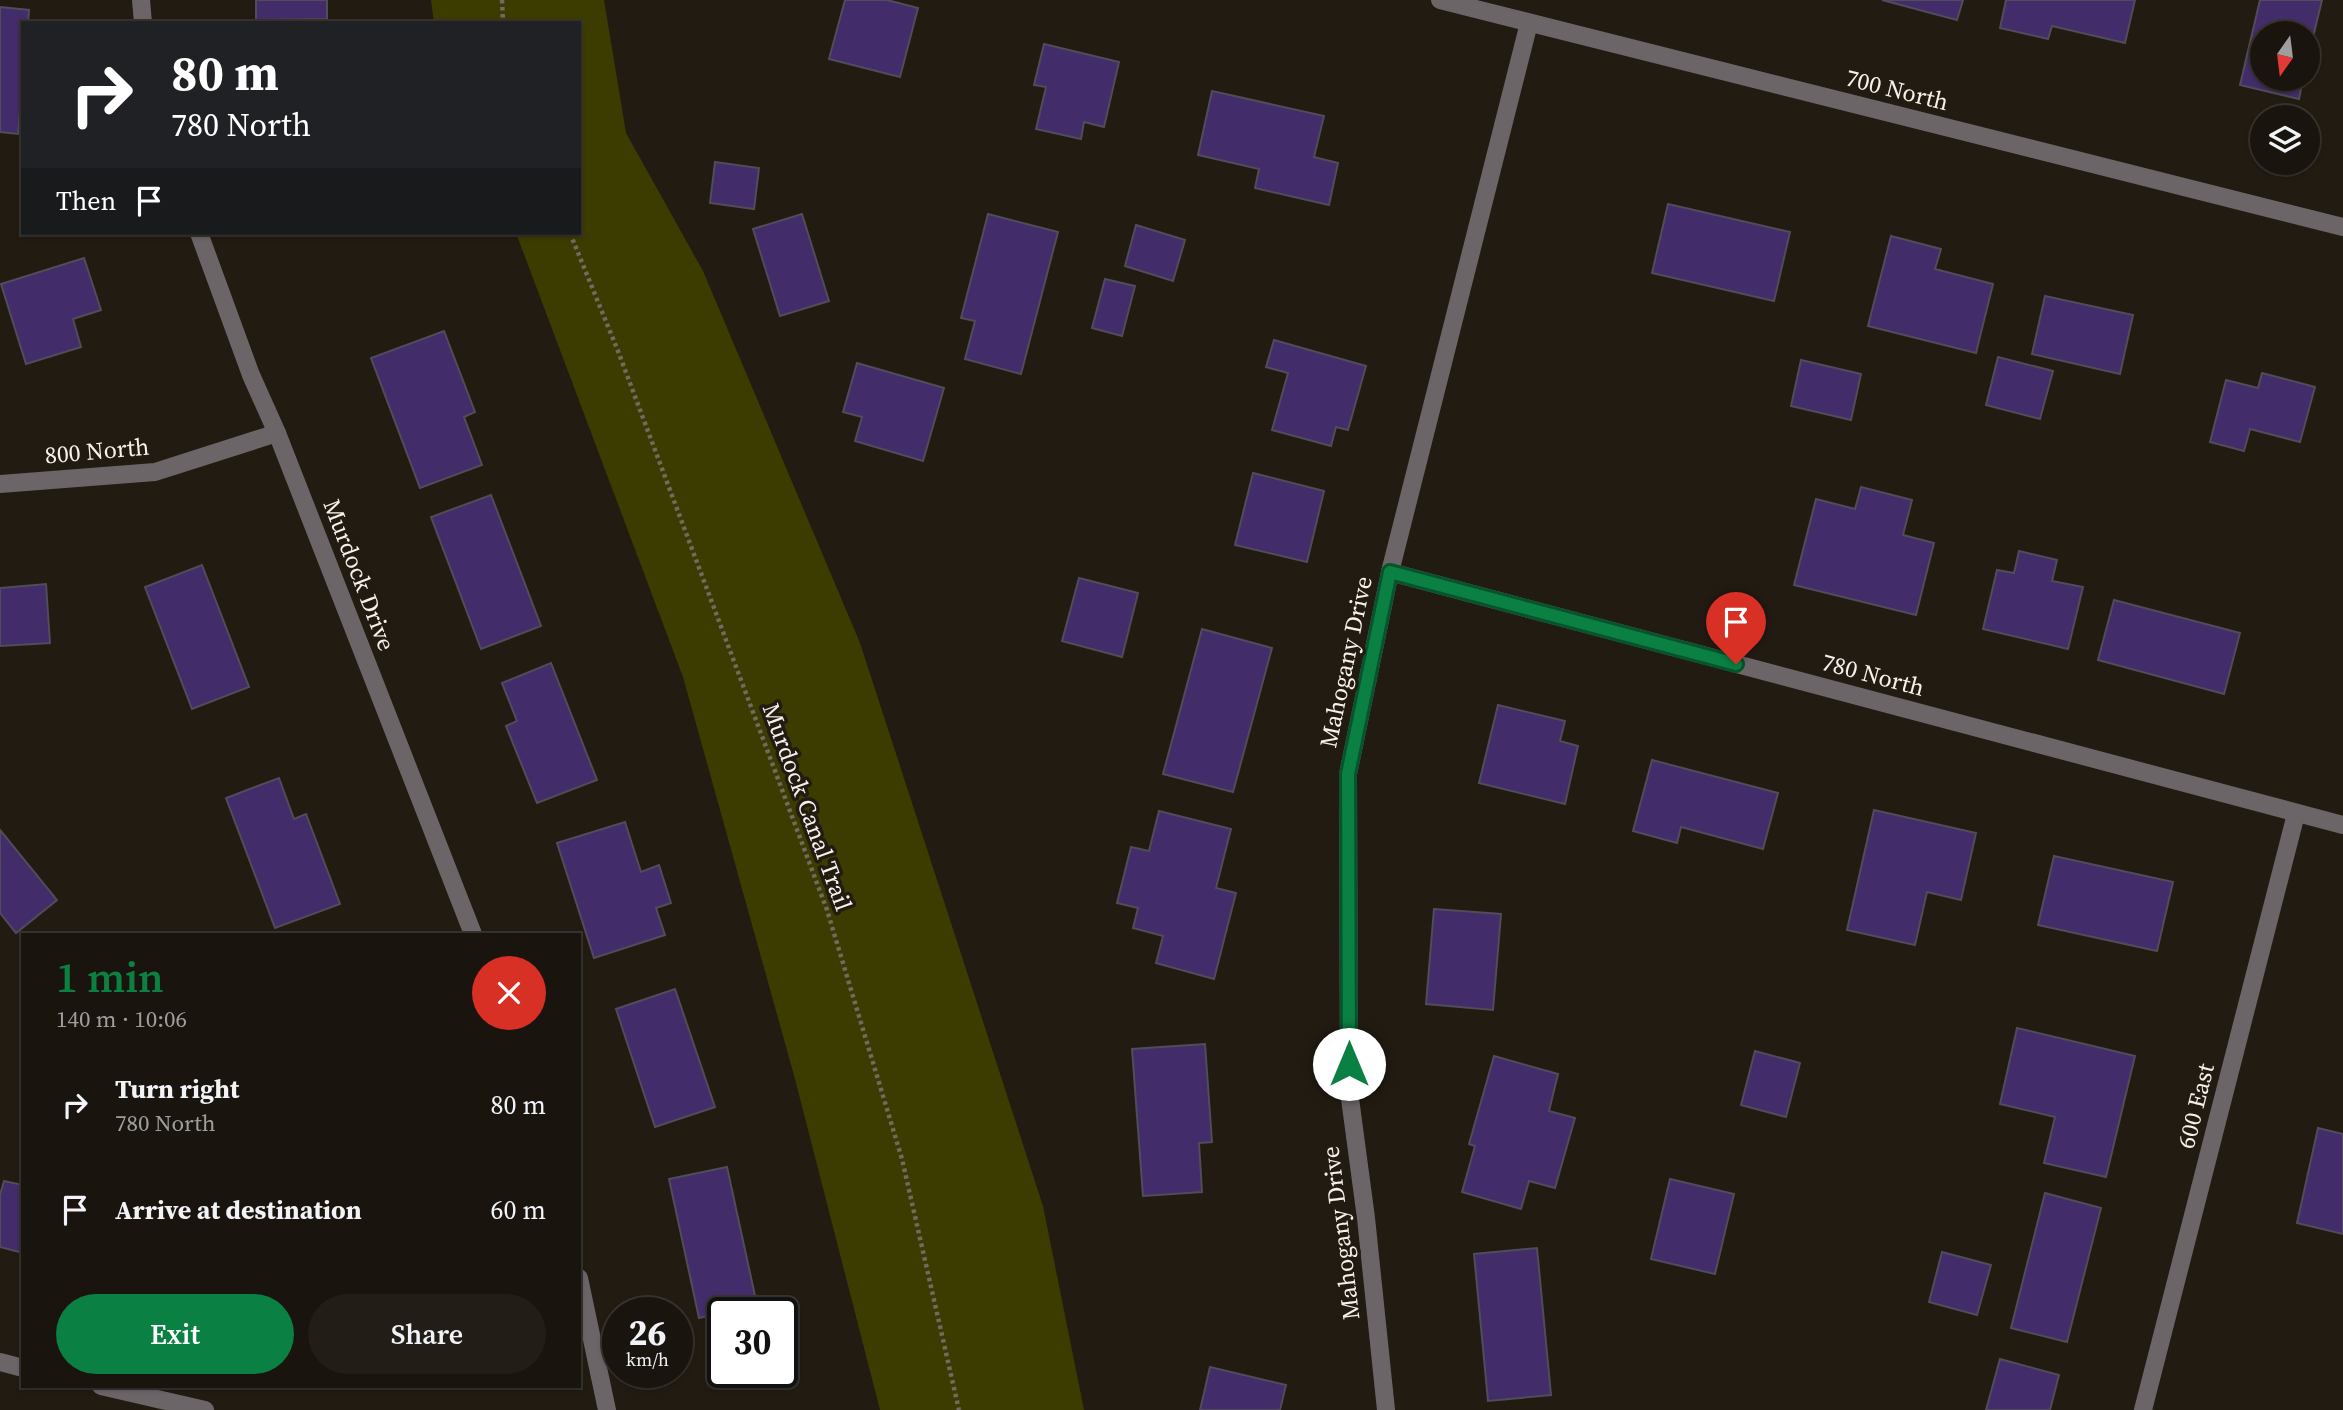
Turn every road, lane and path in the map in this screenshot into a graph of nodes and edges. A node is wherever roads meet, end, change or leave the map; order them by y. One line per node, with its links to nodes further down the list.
1 (141, 0): 4 (street)
2 (502, 0): 5 (path)
3 (1440, 0): 6 (street, 700 North)
4 (143, 21)
5 (503, 21)
6 (1529, 23): 7 (street, 700 North); 12 (street, Mahogany Drive)
7 (2343, 227)
8 (200, 235): 10 (street, Murdock Drive)
9 (571, 235): 22 (path, Murdock Canal Trail)
10 (277, 433): 11 (street, 800 North); 15 (street, Murdock Drive)
11 (0, 484)
12 (1390, 572): 13 (street, 780 North); 23 (street, Mahogany Drive)
13 (2296, 814): 14 (street, 780 North); 24 (street, 600 East)
14 (2343, 825)
15 (473, 933)
16 (581, 1287): 21 (street)
17 (0, 1363): 18 (street)
18 (21, 1368)
19 (111, 1388): 20 (street)
20 (205, 1410)
21 (607, 1410)
22 (959, 1410)
23 (1386, 1410)
24 (2143, 1410)

